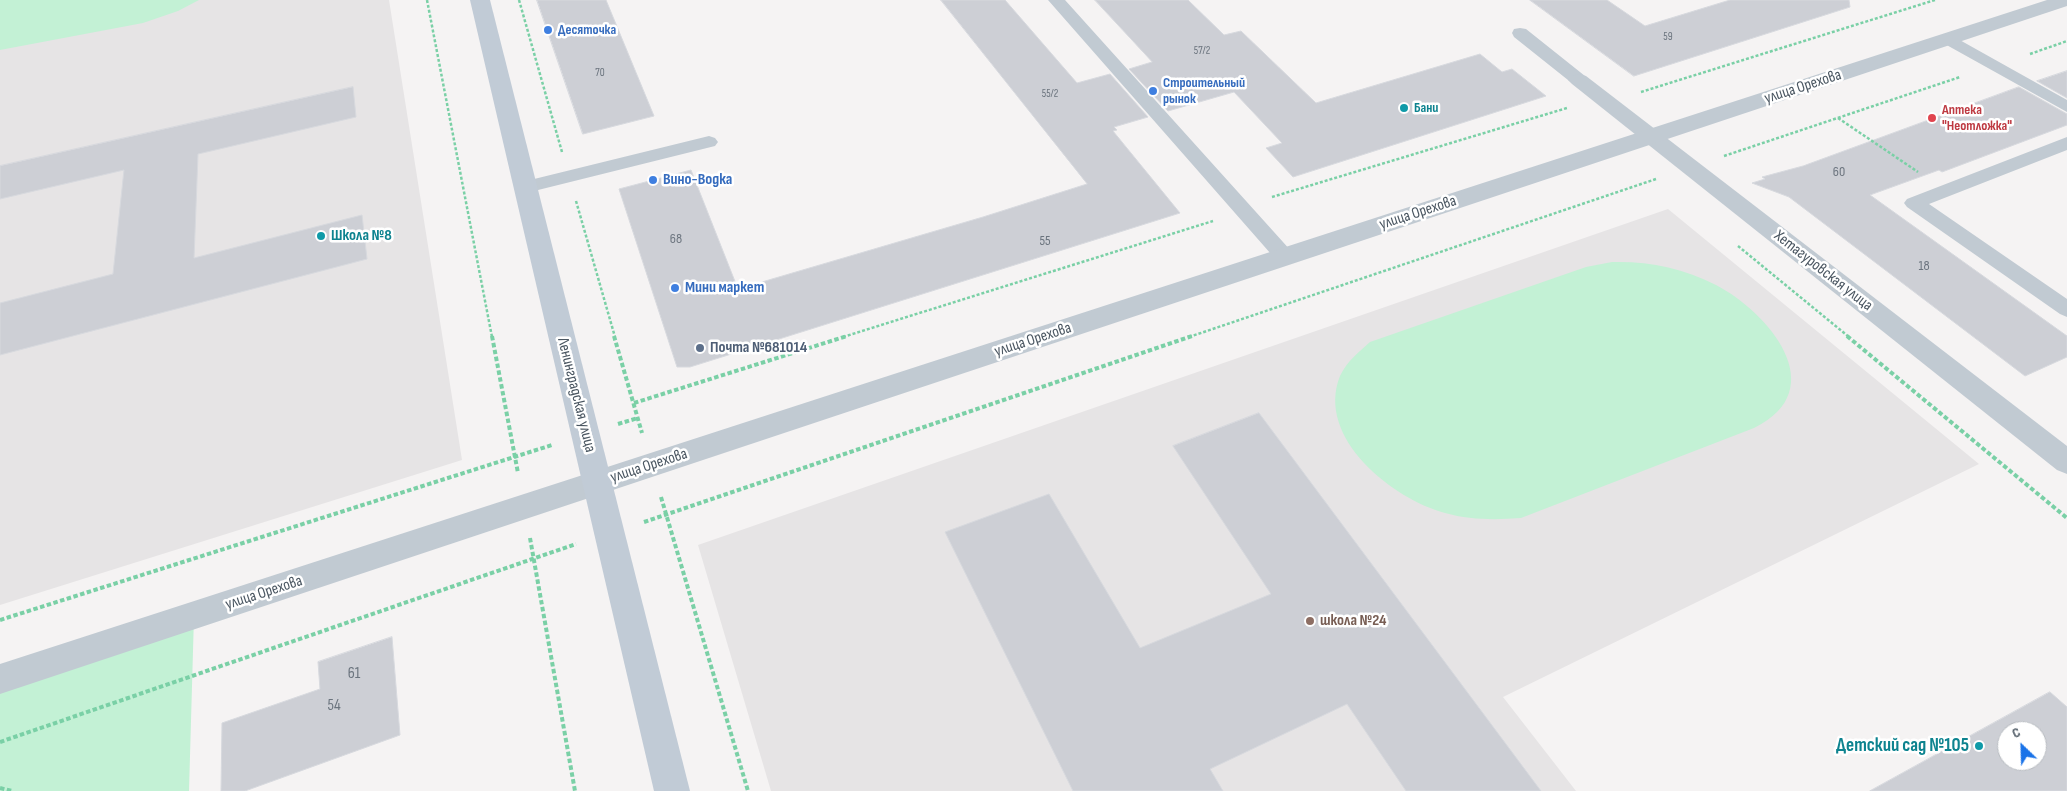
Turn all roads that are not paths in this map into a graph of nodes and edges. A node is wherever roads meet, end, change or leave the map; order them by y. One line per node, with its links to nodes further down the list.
1 (480, 0): 11 (main road, Ленинградская улица)
2 (1056, 0): 12 (lane)
3 (2067, 0): 5 (street, улица Орехова)
4 (1520, 33): 6 (lane)
5 (1949, 39): 7 (lane); 8 (street, улица Орехова)
6 (1579, 80): 8 (street, Хетагуровская улица)
7 (2067, 107)
8 (1651, 136): 12 (street, улица Орехова); 14 (street, Хетагуровская улица)
9 (709, 142): 11 (lane)
10 (2067, 143): 13 (lane)
11 (526, 187): 15 (main road, Ленинградская улица)
12 (1285, 257): 15 (street, улица Орехова)
13 (2067, 309)
14 (2067, 462)
15 (598, 483): 16 (street, улица Орехова); 17 (main road, Ленинградская улица)
16 (0, 680)
17 (672, 791)

